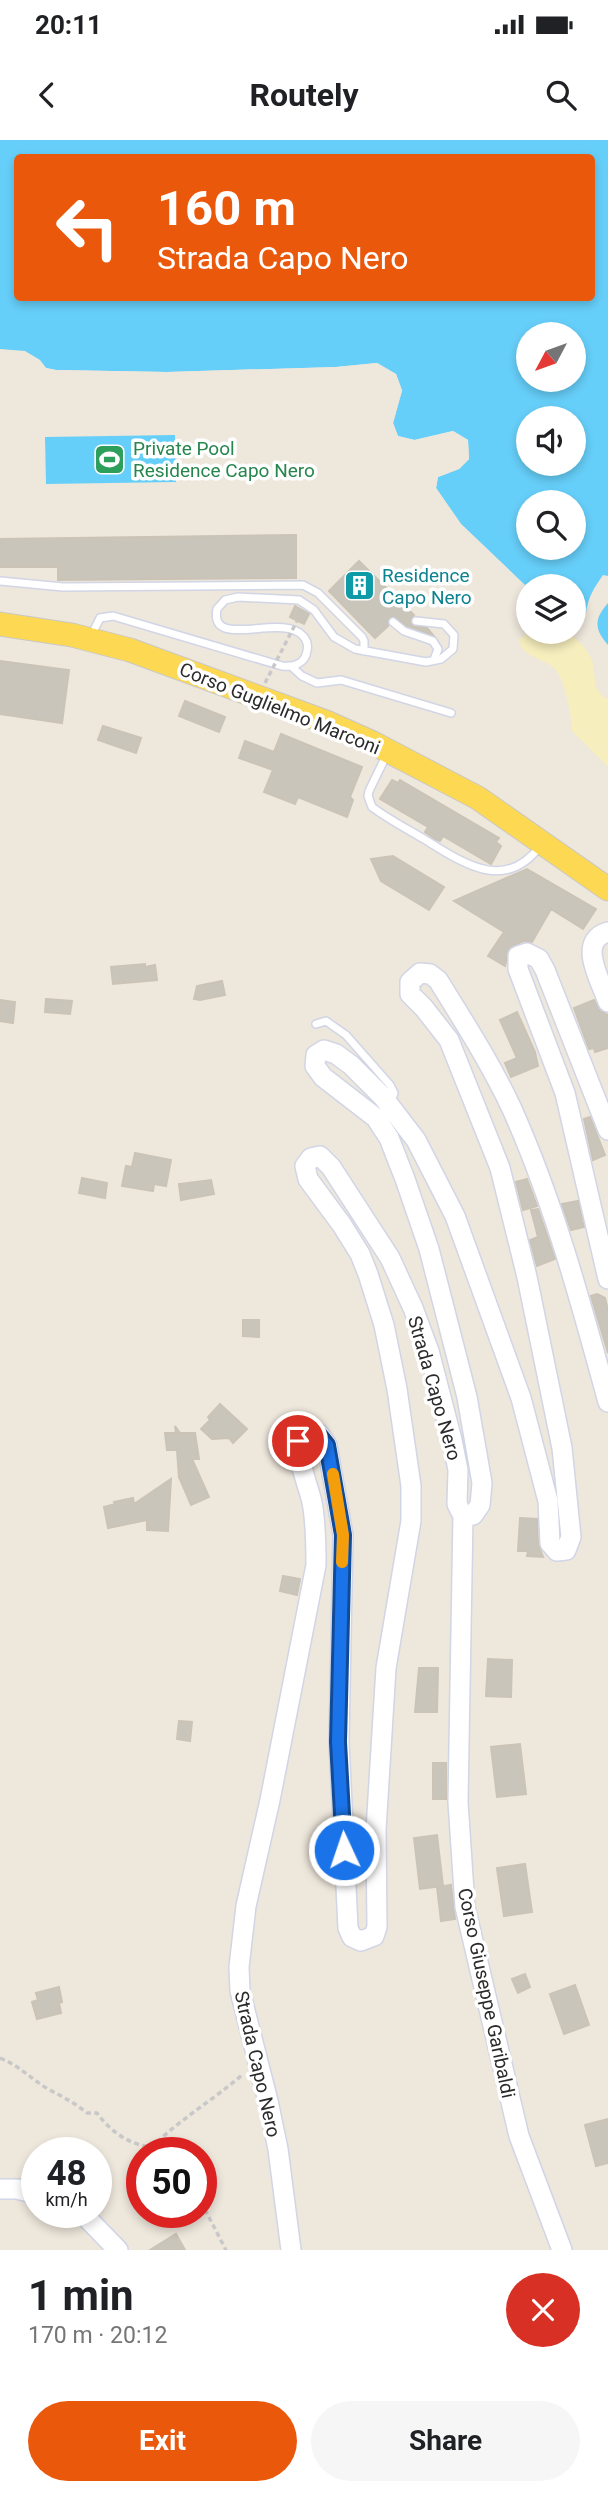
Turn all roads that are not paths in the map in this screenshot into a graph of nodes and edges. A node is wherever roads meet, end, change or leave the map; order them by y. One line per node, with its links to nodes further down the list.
1 (0, 581): 6 (lane)
2 (416, 621): 7 (lane)
3 (393, 622): 7 (lane)
4 (0, 624): 5 (main road, Corso Guglielmo Marconi)
5 (90, 640): 8 (lane); 10 (main road, Corso Guglielmo Marconi)
6 (364, 651): 7 (lane); 8 (lane)
7 (434, 661)
8 (292, 667): 9 (lane)
9 (451, 713)
10 (388, 751): 11 (main road, Corso Guglielmo Marconi); 11 (lane)
11 (542, 842): 12 (main road, Corso Guglielmo Marconi)
12 (608, 889)
13 (608, 932): 14 (main road)
14 (608, 1002)
15 (316, 1024): 16 (lane)
16 (390, 1106): 19 (main road, Strada Capo Nero); 20 (main road, Strada Capo Nero)
17 (608, 1130): 18 (main road)
18 (608, 1279)
19 (608, 1402)
20 (463, 1516): 25 (main road, Strada Capo Nero); 26 (main road, Corso Giuseppe Garibaldi)
21 (0, 2189): 22 (main road)
22 (21, 2190)
23 (97, 2228): 24 (main road)
24 (118, 2250)
25 (290, 2250)
26 (562, 2250)

